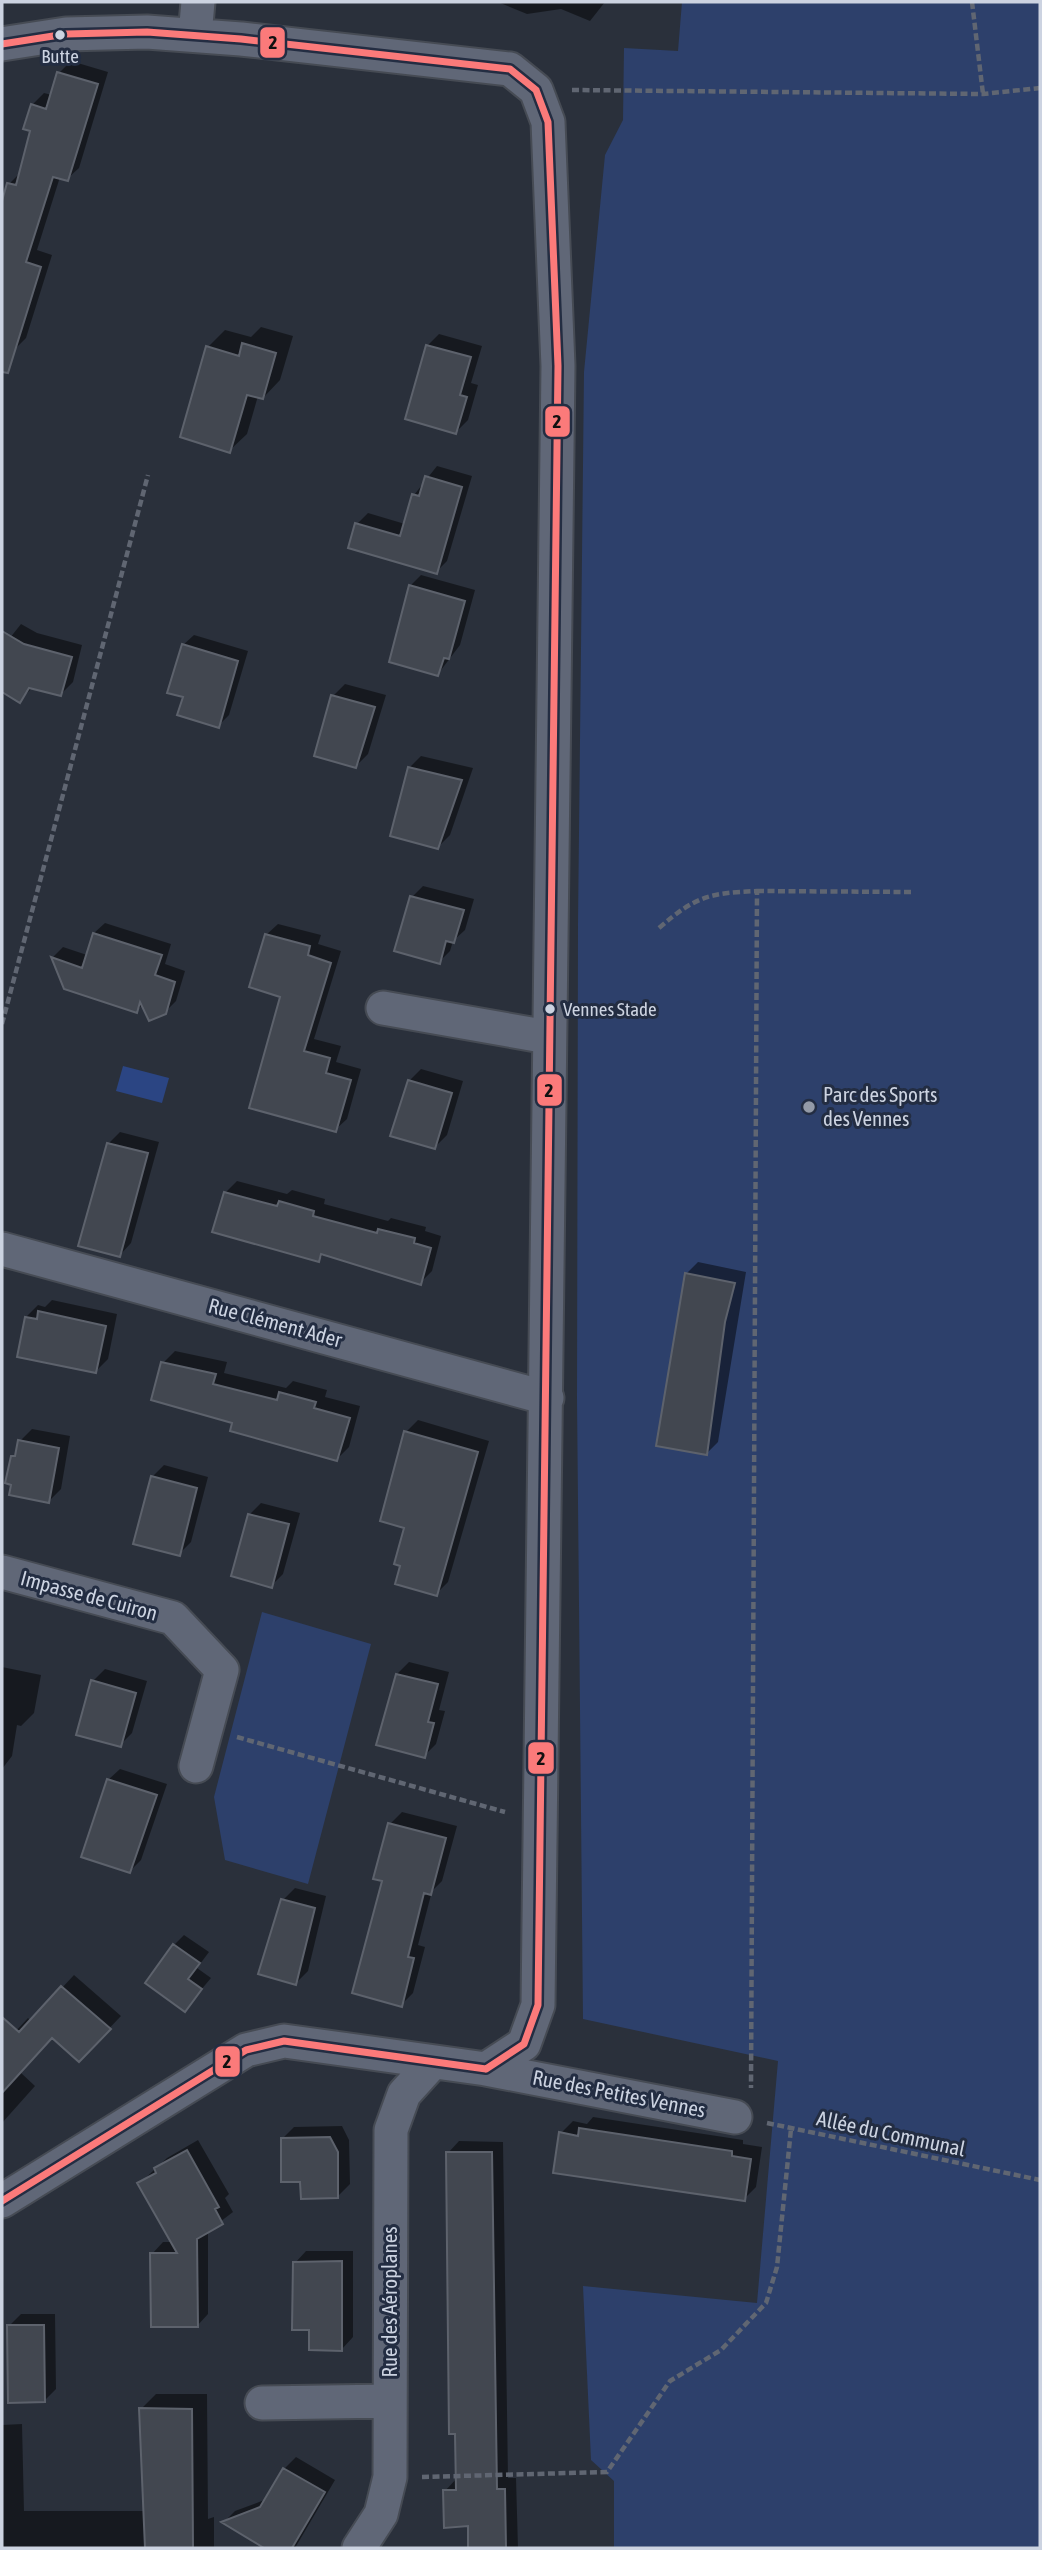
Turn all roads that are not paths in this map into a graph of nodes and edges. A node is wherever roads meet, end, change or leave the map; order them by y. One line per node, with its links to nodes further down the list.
1 (198, 2): 2 (street)
2 (195, 35): 3 (street); 5 (street)
3 (2, 44)
4 (383, 1008): 5 (street)
5 (548, 1037): 7 (street)
6 (2, 1249): 7 (street, Rue Clément Ader)
7 (547, 1398): 11 (street)
8 (2, 1572): 9 (street, Impasse de Cuiron)
9 (196, 1766)
10 (432, 2062): 11 (street, Rue des Petites Vennes); 13 (street, Rue des Petites Vennes); 14 (street, Rue des Aéroplanes)
11 (486, 2069): 12 (street, Rue des Petites Vennes)
12 (743, 2118)
13 (2, 2201)
14 (390, 2401): 15 (street); 16 (street, Rue des Aéroplanes)
15 (262, 2403)
16 (359, 2548)

